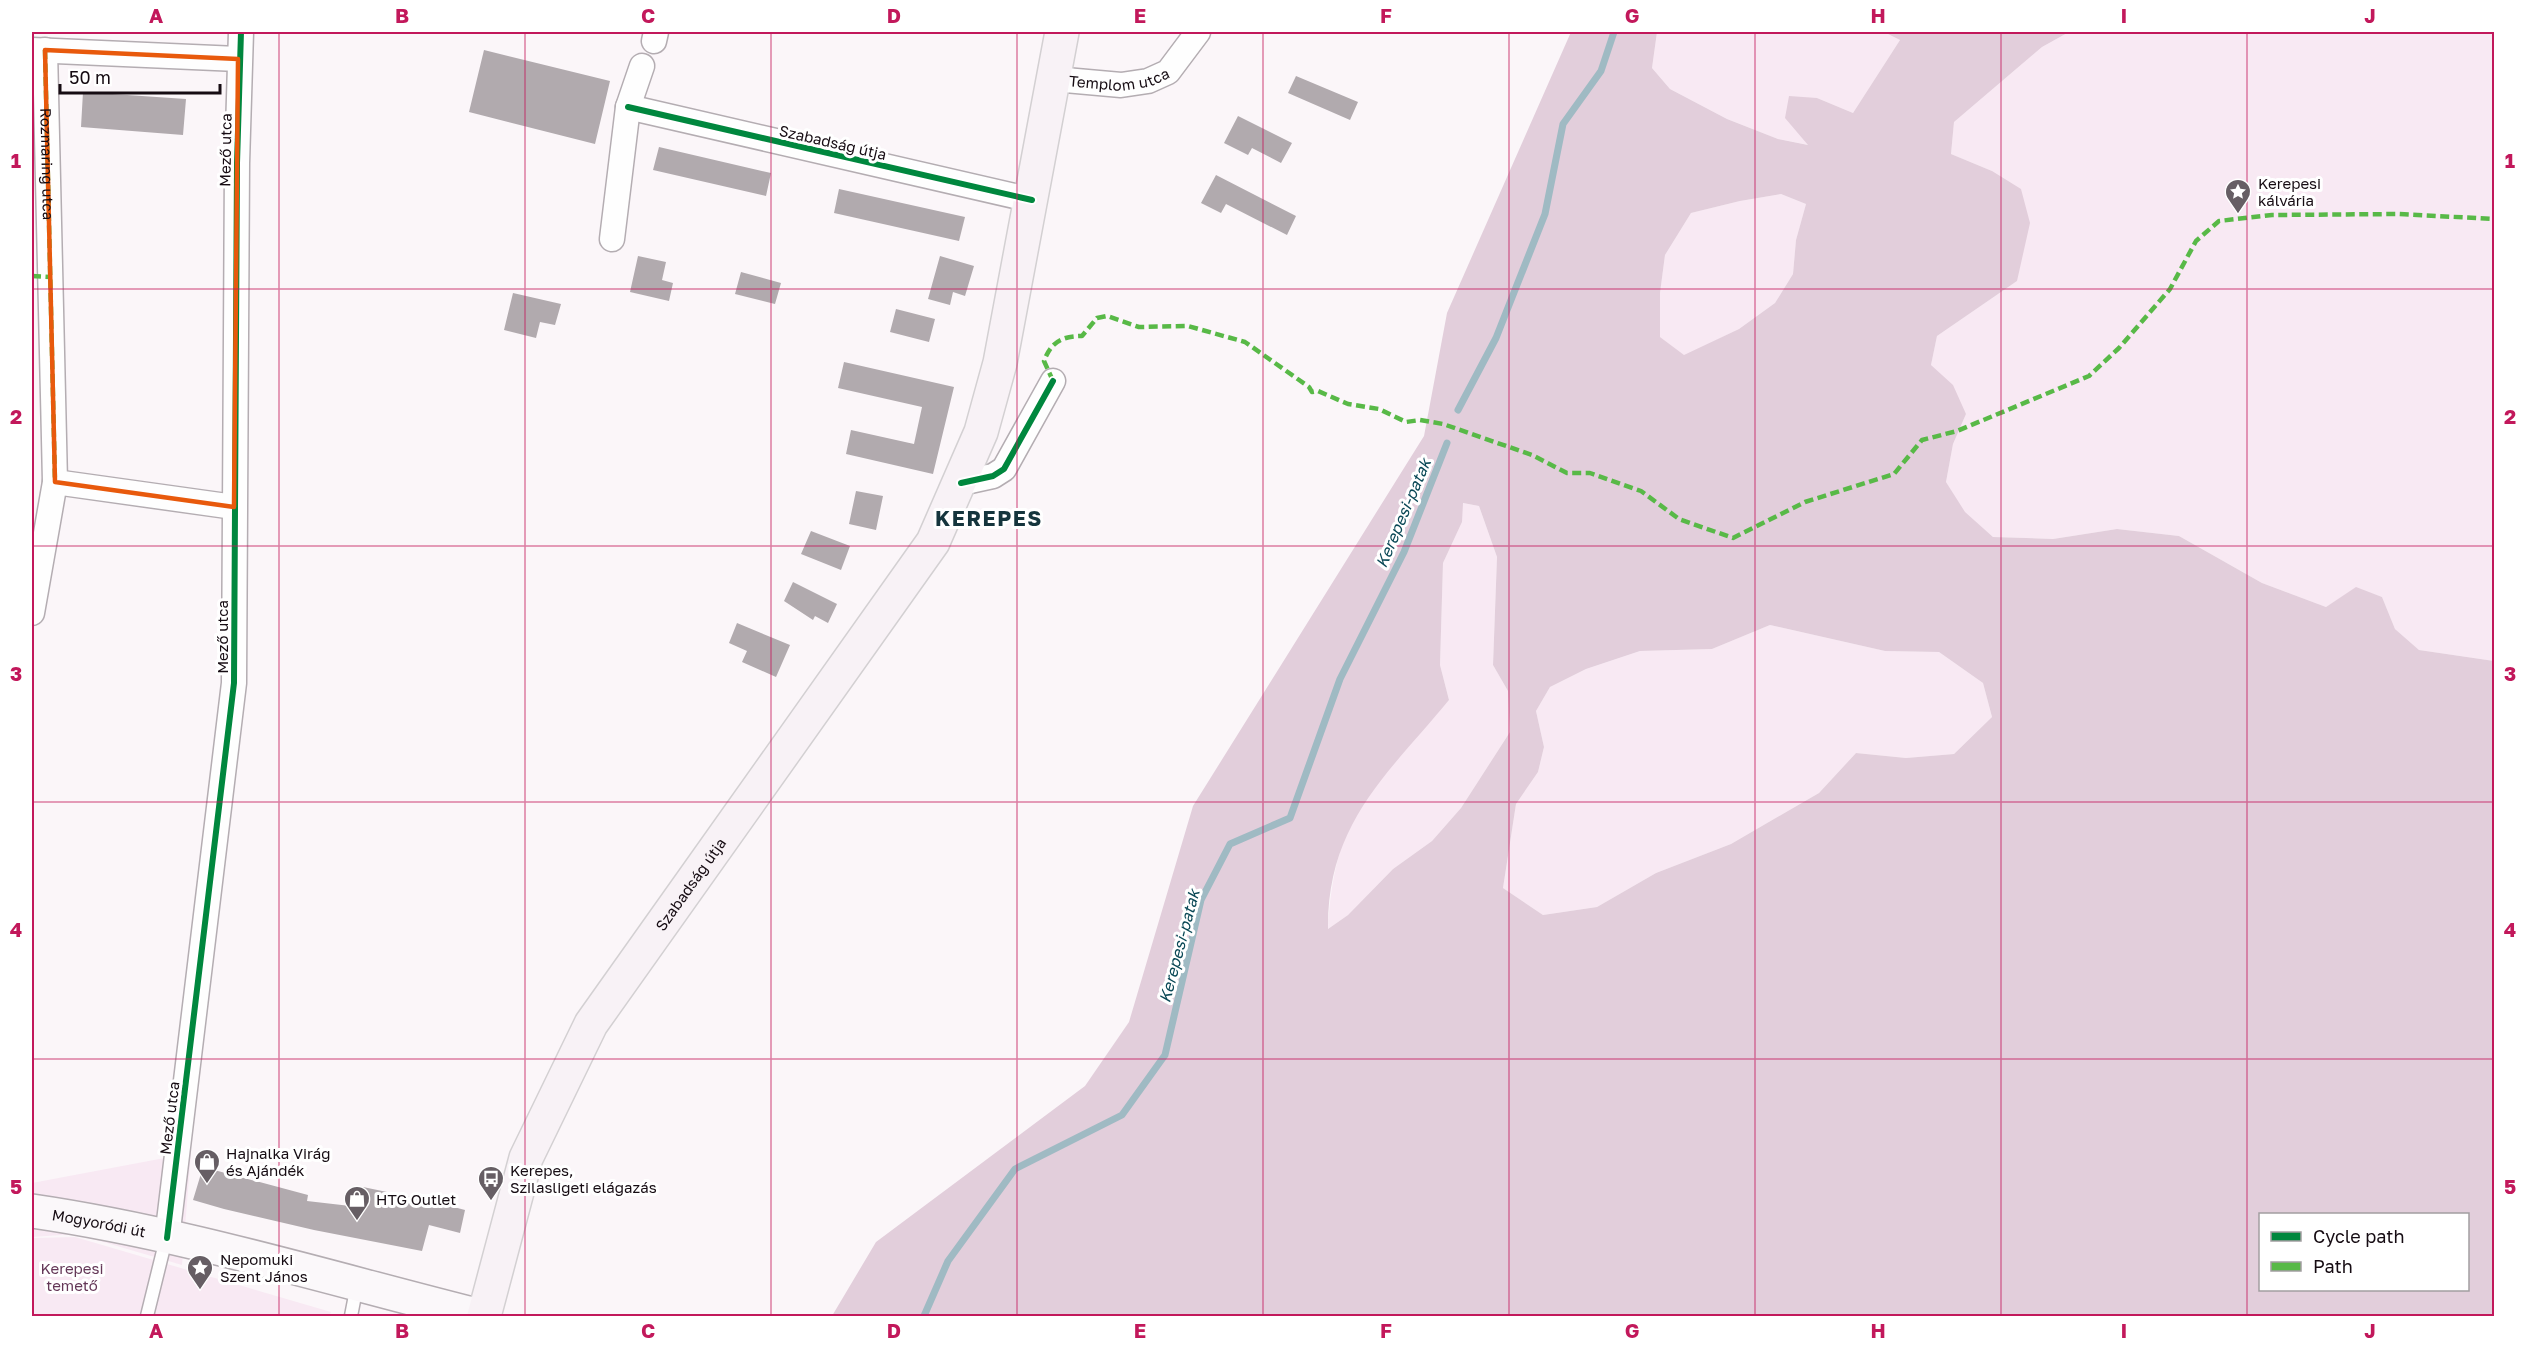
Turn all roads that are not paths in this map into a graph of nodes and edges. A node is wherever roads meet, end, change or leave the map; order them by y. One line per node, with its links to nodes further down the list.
1 (241, 32): 5 (street, Mező utca)
2 (1062, 32): 7 (main road, Szabadság útja)
3 (1198, 32): 7 (street, Templom utca)
4 (38, 50): 5 (street); 11 (street, Rozmaring utca)
5 (238, 59): 15 (street, Mező utca)
6 (642, 66): 8 (street)
7 (1054, 79): 9 (main road, Szabadság útja)
8 (628, 107): 9 (street, Szabadság útja); 10 (street)
9 (1032, 200): 14 (main road, Szabadság útja)
10 (612, 239)
11 (41, 277): 13 (street, Rozmaring utca)
12 (1053, 381): 14 (street)
13 (55, 482): 15 (street); 16 (street, Rozmaring utca)
14 (961, 483): 22 (main road, Szabadság útja)
15 (234, 507): 18 (street, Mező utca)
16 (32, 613)
17 (32, 1211): 18 (street, Mogyoródi út)
18 (167, 1238): 19 (street, Mogyoródi út); 20 (lane)
19 (357, 1285): 21 (lane); 22 (street, Mogyoródi út)
20 (147, 1317)
21 (351, 1317)
22 (482, 1317)

